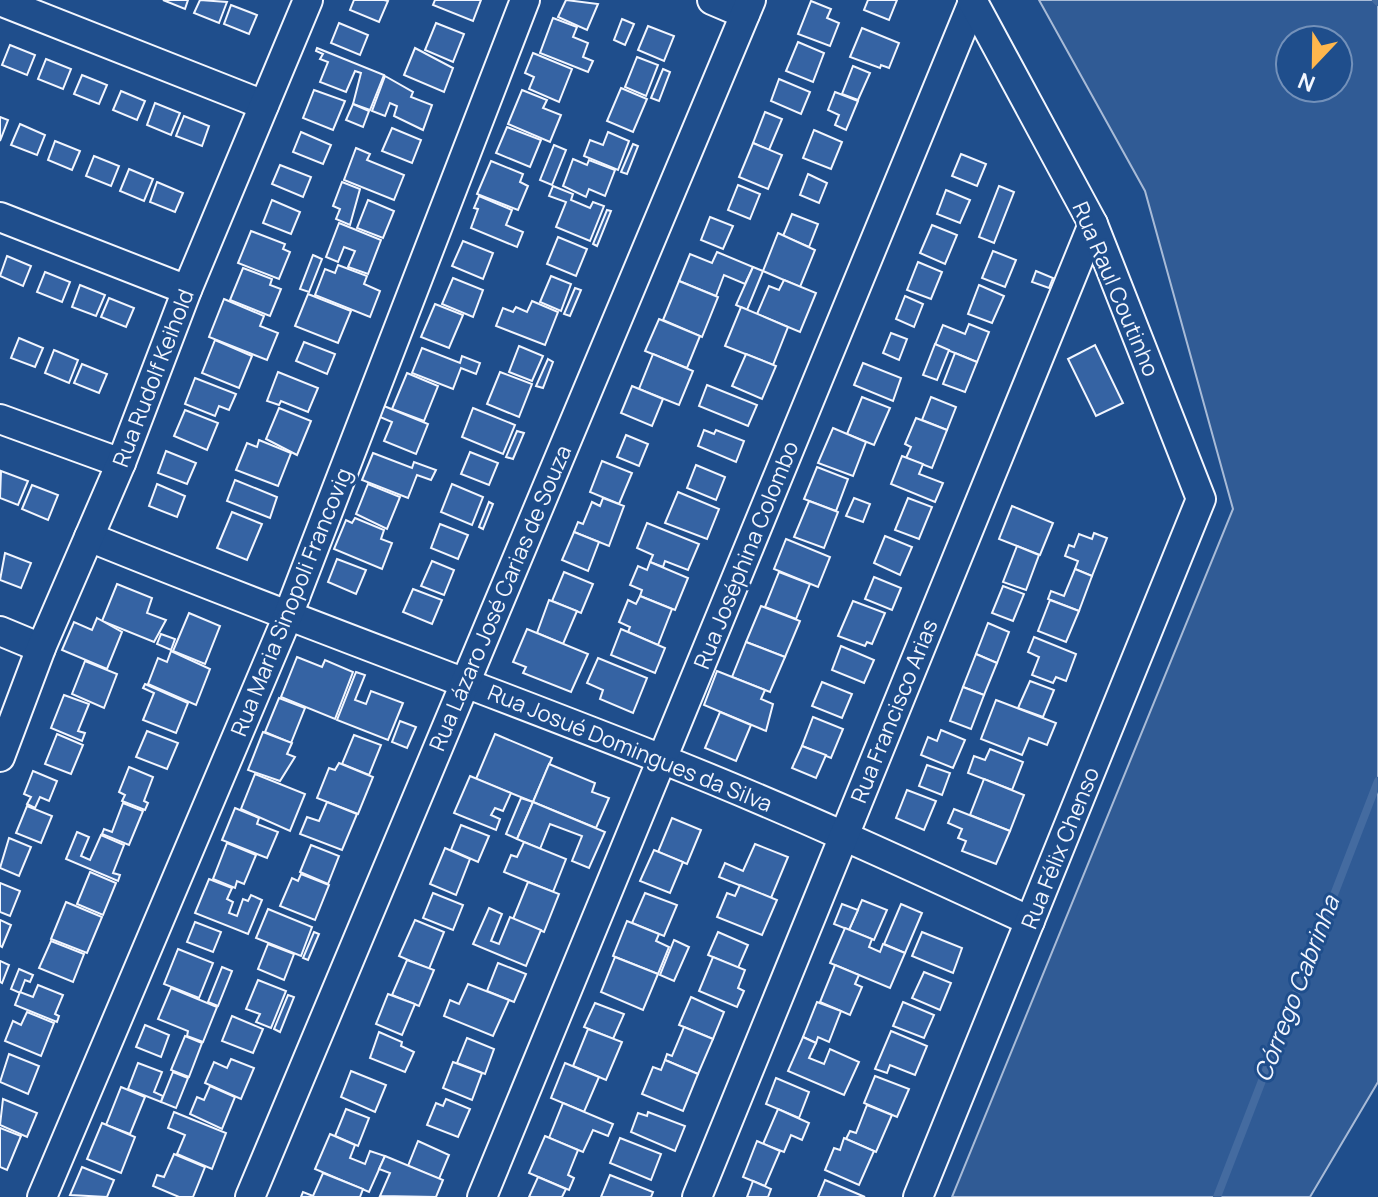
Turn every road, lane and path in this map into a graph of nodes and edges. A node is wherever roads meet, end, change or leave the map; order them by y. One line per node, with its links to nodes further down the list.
1 (308, 0): 7 (street, Rua Rudolf Keihold)
2 (525, 0): 15 (street, Rua Maria Sinopoli Francovig)
3 (712, 0): 6 (street)
4 (0, 1): 7 (street)
5 (972, 1): 9 (street, Rua Raul Coutinho); 20 (street, Rua Joséphina Colombo)
6 (748, 7): 18 (street, Rua Lázaro José Carias de Souza)
7 (264, 105): 10 (street, Rua Rudolf Keihold)
8 (0, 217): 10 (street)
9 (1093, 224): 13 (street, Rua Raul Coutinho); 21 (street, Rua Francisco Arias)
10 (187, 290): 12 (street, Rua Rudolf Keihold)
11 (0, 419): 12 (street)
12 (121, 463): 14 (street, Rua Rudolf Keihold)
13 (1201, 499): 22 (street, Rua Félix Chenso)
14 (89, 537): 15 (street, Rua Josué Domingues da Silva); 17 (street, Rua Rudolf Keihold)
15 (287, 618): 18 (street, Rua Josué Domingues da Silva); 23 (street, Rua Maria Sinopoli Francovig)
16 (0, 631): 17 (street)
17 (41, 648): 19 (street, Rua Rudolf Keihold)
18 (465, 682): 20 (street, Rua Josué Domingues da Silva); 24 (street, Rua Lázaro José Carias de Souza)
19 (0, 757)
20 (662, 760): 21 (street, Rua Josué Domingues da Silva); 25 (street, Rua Joséphina Colombo)
21 (844, 835): 22 (street, Rua Josué Domingues da Silva); 26 (street, Rua Francisco Arias)
22 (1030, 921): 27 (street, Rua Félix Chenso)
23 (42, 1197)
24 (250, 1197)
25 (482, 1197)
26 (697, 1197)
27 (918, 1197)

